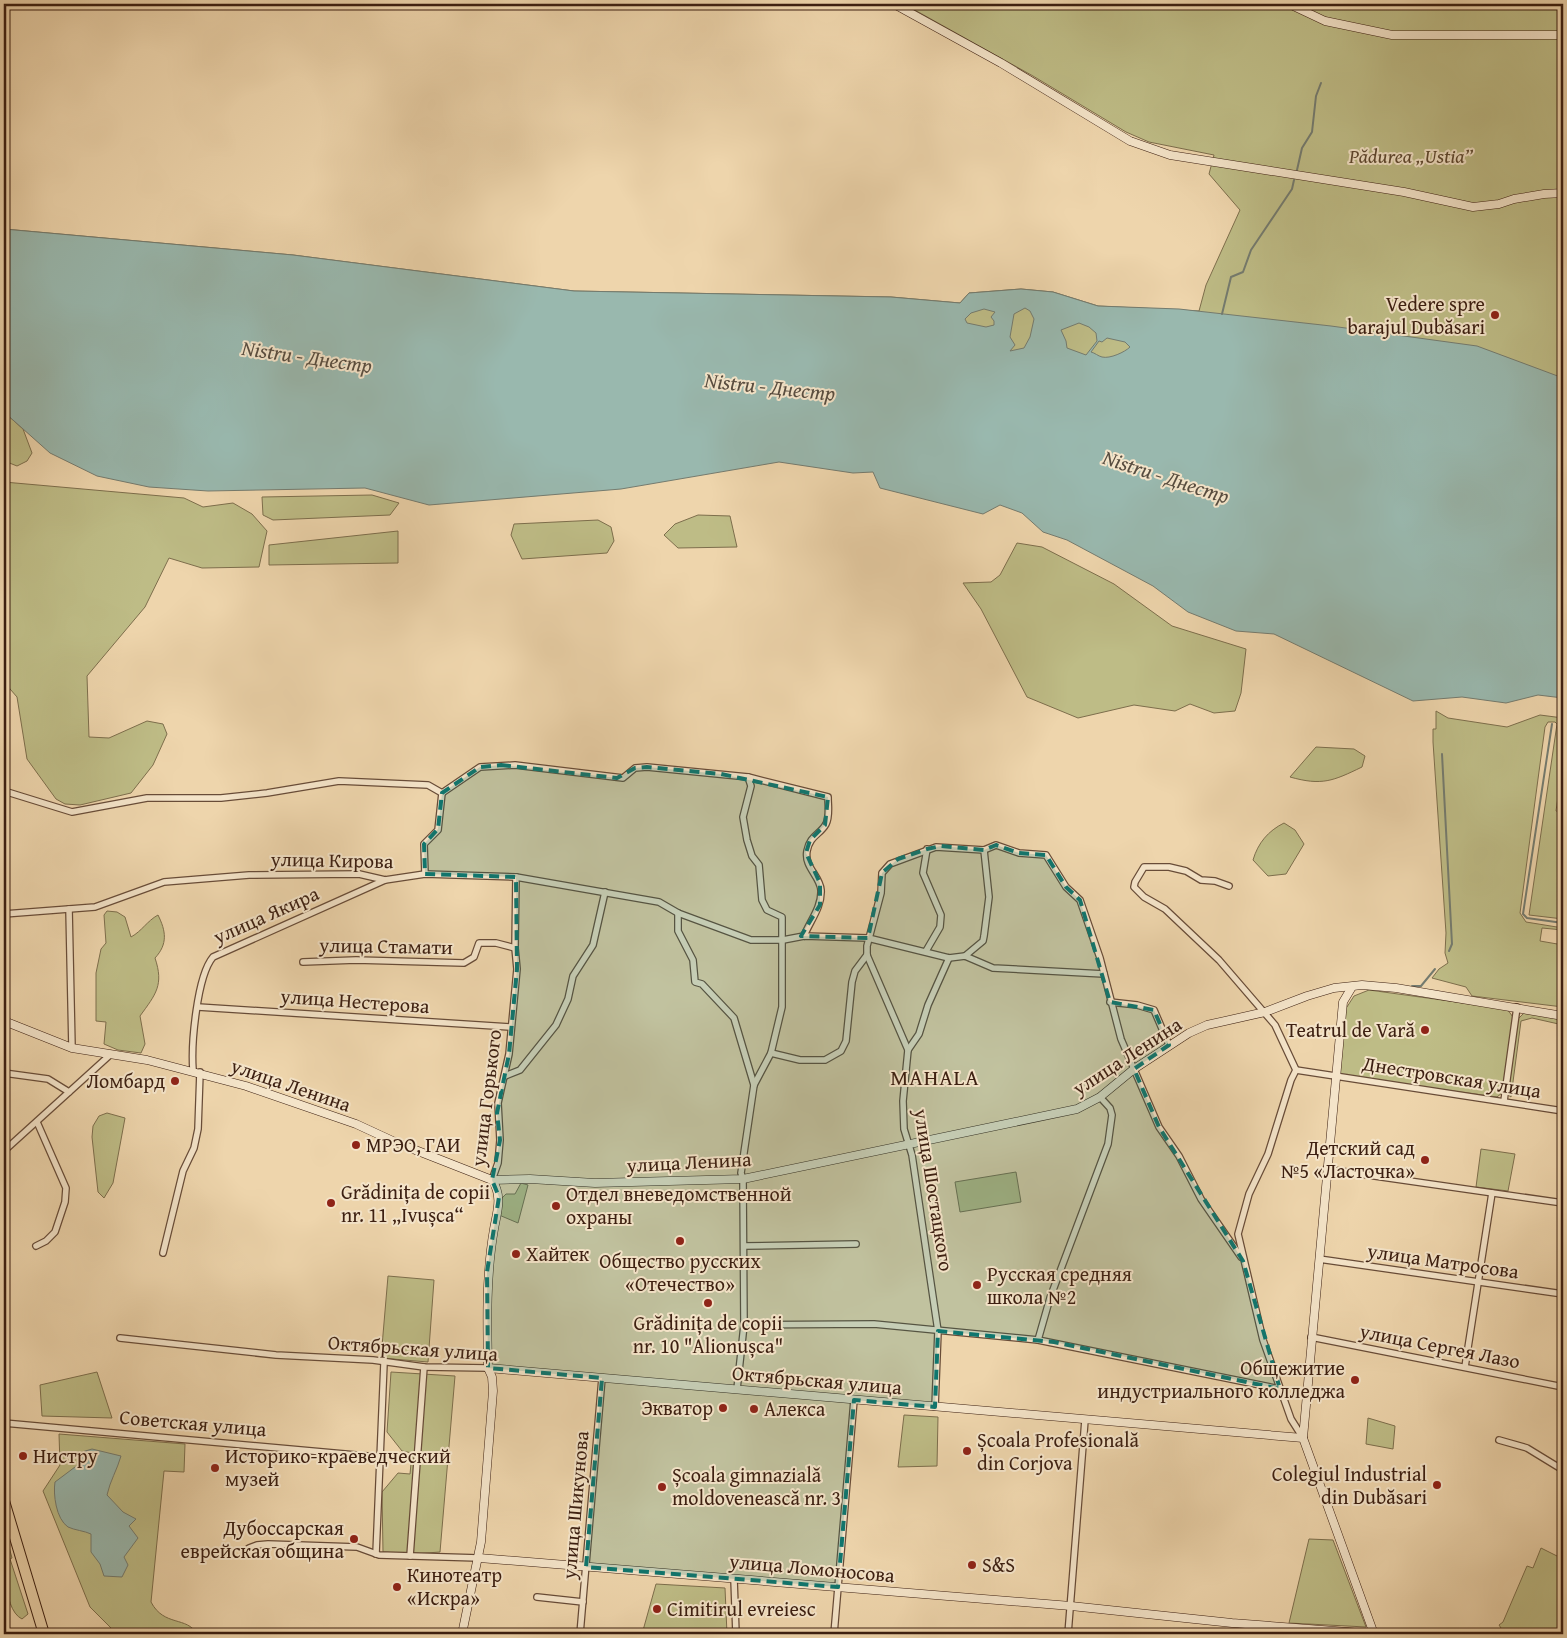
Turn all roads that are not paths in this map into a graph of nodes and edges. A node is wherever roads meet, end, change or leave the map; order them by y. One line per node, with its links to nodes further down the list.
1 (894, 4): 4 (street)
2 (1289, 4): 3 (street)
3 (1563, 35)
4 (1563, 192)
5 (748, 777): 7 (street); 18 (street); 20 (street)
6 (4, 791): 7 (street)
7 (442, 794): 10 (street)
8 (927, 849): 9 (street); 19 (street); 22 (street)
9 (984, 850): 24 (street); 27 (street)
10 (426, 874): 11 (street, улица Кирова); 12 (street, улица Кирова)
11 (516, 877): 14 (street, улица Кирова); 21 (street, улица Горького)
12 (385, 880): 15 (street, улица Кирова); 31 (street, улица Якира)
13 (1229, 886): 32 (street)
14 (605, 892): 16 (street, улица Кирова); 45 (street)
15 (69, 909): 17 (street, улица Кирова); 37 (street)
16 (678, 913): 20 (street, улица Кирова); 47 (street)
17 (4, 914)
18 (804, 936): 19 (street, улица Кирова); 20 (street, улица Кирова)
19 (868, 938): 22 (street, улица Кирова); 23 (street)
20 (783, 940): 39 (street)
21 (514, 948): 26 (street, улица Стамати); 35 (street, улица Горького)
22 (926, 951): 25 (street, улица Кирова)
23 (867, 955): 38 (street); 39 (street)
24 (965, 956): 25 (street); 27 (street)
25 (949, 958): 38 (street, улица Шостацкого)
26 (303, 962)
27 (1104, 974): 29 (street)
28 (1352, 987): 30 (street, улица Ленина); 32 (street, улица Ленина); 46 (street)
29 (1110, 1002): 36 (street); 41 (street)
30 (1517, 1007): 33 (street, улица Ленина); 50 (street)
31 (198, 1008): 35 (street, улица Нестерова); 43 (street, улица Якира)
32 (1265, 1012): 36 (street, улица Ленина); 42 (street)
33 (1563, 1016)
34 (4, 1021): 37 (street, улица Ленина)
35 (511, 1027): 45 (street, улица Горького)
36 (1168, 1045): 41 (street, улица Ленина)
37 (72, 1048): 40 (street, улица Ленина)
38 (908, 1050): 53 (street, улица Шостацкого)
39 (771, 1053): 47 (street)
40 (111, 1054): 43 (street, улица Ленина); 48 (street)
41 (1134, 1069): 49 (street, улица Ленина); 65 (street)
42 (1296, 1070): 46 (street, Днестровская улица); 65 (street)
43 (196, 1071): 57 (street, улица Ленина); 63 (street, улица Якира)
44 (4, 1073): 48 (street)
45 (505, 1076): 57 (street, улица Горького)
46 (1335, 1076): 50 (street, Днестровская улица); 55 (street)
47 (754, 1085): 56 (street)
48 (69, 1092): 52 (street)
49 (1100, 1097): 53 (street, улица Ленина); 72 (street)
50 (1504, 1101): 51 (street, Днестровская улица)
51 (1563, 1110)
52 (37, 1122): 54 (street); 61 (street)
53 (909, 1143): 56 (street, улица Ленина); 69 (street, улица Шостацкого)
54 (4, 1151)
55 (1326, 1170): 58 (street); 64 (street)
56 (743, 1178): 57 (street, улица Ленина); 62 (street)
57 (492, 1180): 76 (street, улица Горького)
58 (1492, 1193): 59 (street); 66 (street)
59 (1563, 1203)
60 (856, 1244): 62 (street)
61 (36, 1246)
62 (744, 1246): 68 (street)
63 (163, 1254)
64 (1319, 1259): 66 (street, улица Матросова); 70 (street)
65 (1243, 1261): 80 (street)
66 (1477, 1282): 67 (street, улица Матросова); 74 (street)
67 (1563, 1294)
68 (744, 1326): 69 (street); 79 (street)
69 (938, 1331): 72 (street); 82 (street, улица Шостацкого)
70 (1311, 1337): 74 (street, улица Сергея Лазо); 85 (street)
71 (120, 1338): 73 (street, Октябрьская улица)
72 (1038, 1340): 80 (street)
73 (384, 1363): 75 (street, Октябрьская улица); 87 (street)
74 (1465, 1367): 78 (street, улица Сергея Лазо)
75 (424, 1368): 76 (street, Октябрьская улица); 92 (street)
76 (488, 1368): 77 (street, Октябрьская улица); 93 (street, улица Горького)
77 (602, 1378): 79 (street, Октябрьская улица); 94 (street, улица Шикунова)
78 (1563, 1387)
79 (737, 1389): 81 (street, Октябрьская улица)
80 (1280, 1389): 85 (street)
81 (854, 1400): 82 (street, Октябрьская улица); 96 (street)
82 (935, 1407): 83 (street, Октябрьская улица)
83 (1085, 1420): 85 (street, Октябрьская улица); 99 (street)
84 (4, 1423): 87 (street, Советская улица)
85 (1303, 1438): 106 (street)
86 (1499, 1440): 88 (street)
87 (378, 1457): 91 (street)
88 (1563, 1470)
89 (4, 1501): 100 (highway)
90 (249, 1548): 91 (street, улица Ломоносова)
91 (376, 1554): 92 (street, улица Ломоносова)
92 (410, 1556): 93 (street, улица Ломоносова)
93 (479, 1558): 94 (street, улица Ломоносова); 101 (street, улица Горького)
94 (586, 1566): 95 (street, улица Ломоносова); 98 (street, улица Шикунова)
95 (734, 1579): 96 (street, улица Ломоносова); 103 (street)
96 (838, 1587): 99 (street, улица Ломоносова); 104 (street)
97 (537, 1597): 98 (street)
98 (583, 1602): 102 (street, улица Шикунова)
99 (1071, 1606): 105 (street); 106 (street, улица Ломоносова)
100 (44, 1634)
101 (462, 1634)
102 (580, 1634)
103 (736, 1634)
104 (834, 1634)
105 (1068, 1634)
106 (1374, 1634)

